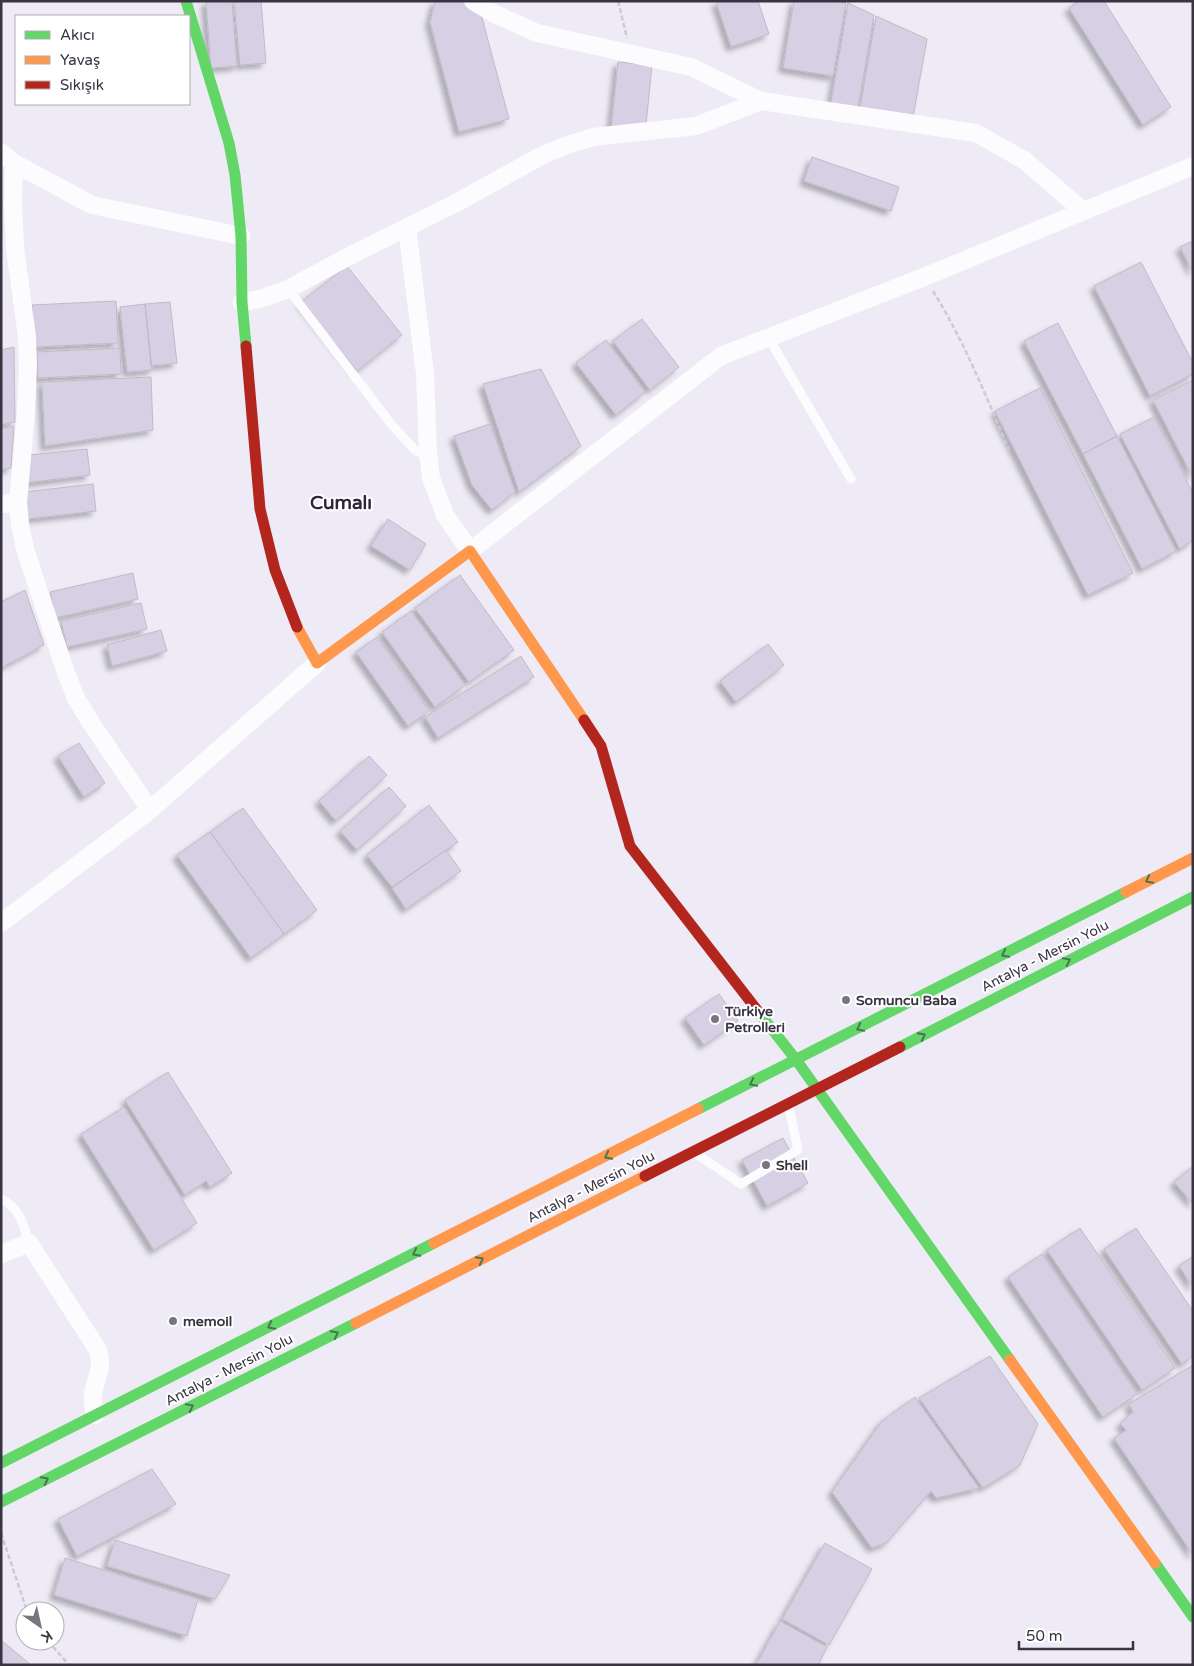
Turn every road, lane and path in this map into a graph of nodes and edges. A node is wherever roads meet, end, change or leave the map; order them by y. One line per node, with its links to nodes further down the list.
1 (186, 1): 10 (main road)
2 (473, 1): 4 (street)
3 (618, 1): 4 (path)
4 (631, 54): 5 (street)
5 (761, 101): 8 (street); 9 (street)
6 (8, 158): 10 (street); 18 (street)
7 (1193, 166): 8 (street)
8 (1083, 211): 11 (street)
9 (407, 227): 12 (street); 16 (street)
10 (241, 236): 13 (main road)
11 (924, 278): 14 (street); 15 (path)
12 (288, 289): 13 (street); 16 (lane)
13 (242, 302): 20 (main road)
14 (768, 337): 17 (lane); 19 (street)
15 (1009, 450)
16 (428, 453): 19 (street)
17 (851, 479)
18 (10, 503): 21 (street)
19 (470, 551): 20 (main road); 25 (main road)
20 (317, 663): 21 (street)
21 (150, 810): 24 (street)
22 (1193, 858): 25 (main road, Antalya - Mersin Yolu, one-way to 25)
23 (1193, 897): 26 (main road, Antalya - Mersin Yolu, one-way to 23)
24 (1, 923)
25 (797, 1060): 26 (main road); 32 (main road, Antalya - Mersin Yolu, one-way to 32)
26 (817, 1090): 27 (main road, Antalya - Mersin Yolu); 37 (main road)
27 (788, 1104): 28 (main road, Antalya - Mersin Yolu); 28 (lane)
28 (693, 1152): 34 (main road, Antalya - Mersin Yolu, one-way to 28)
29 (1, 1199): 30 (lane)
30 (29, 1243): 31 (street); 32 (street)
31 (1, 1254)
32 (95, 1415): 33 (main road, Antalya - Mersin Yolu)
33 (1, 1464)
34 (1, 1502)
35 (1, 1533): 36 (path)
36 (24, 1601)
37 (1193, 1618)
38 (57, 1651): 39 (path)
39 (69, 1665)

